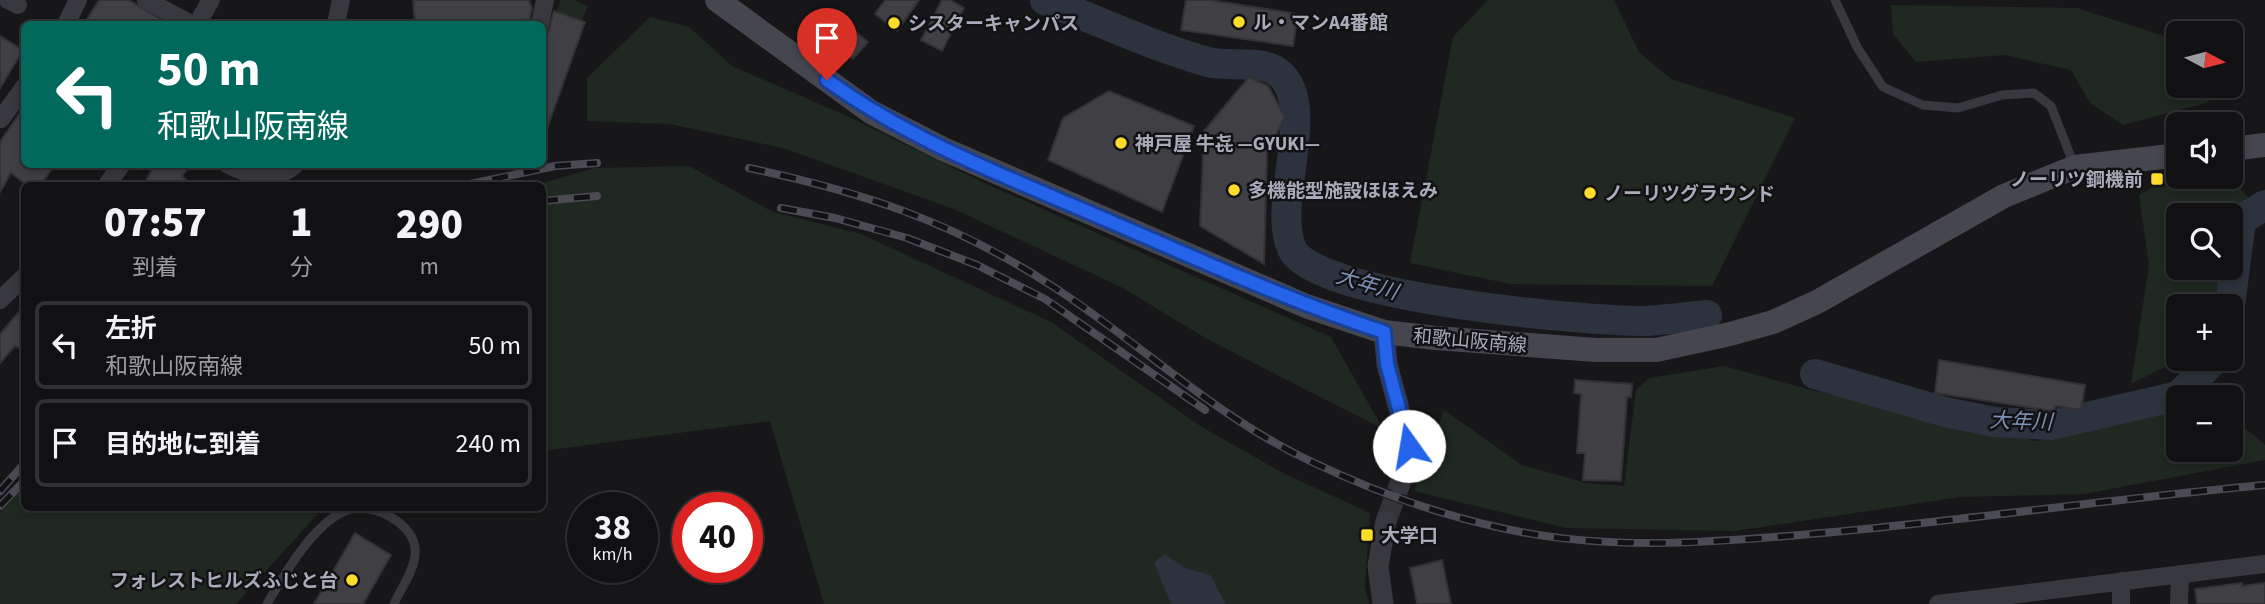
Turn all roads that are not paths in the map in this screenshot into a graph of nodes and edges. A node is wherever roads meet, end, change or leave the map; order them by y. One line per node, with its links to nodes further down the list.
1 (78, 0): 8 (street)
2 (146, 0): 9 (street)
3 (211, 0): 10 (street)
4 (341, 0): 11 (street)
5 (545, 0): 12 (street)
6 (717, 0): 23 (main road, 和歌山阪南線)
7 (1835, 0): 18 (lane)
8 (68, 21)
9 (185, 21)
10 (199, 21)
11 (338, 21)
12 (541, 21)
13 (21, 91): 14 (street)
14 (1, 119)
15 (2265, 145): 16 (main road)
16 (2243, 148)
17 (2166, 156): 18 (main road, 和歌山阪南線)
18 (2075, 167): 23 (main road, 和歌山阪南線)
19 (237, 168): 20 (street)
20 (291, 168)
21 (21, 280): 22 (street)
22 (0, 300)
23 (1384, 332): 24 (street)
24 (1400, 484)
25 (344, 511): 31 (lane)
26 (378, 511): 32 (lane)
27 (1386, 522): 33 (street)
28 (2265, 564): 29 (street)
29 (2180, 574): 30 (street); 36 (street)
30 (2121, 581): 34 (street); 35 (street)
31 (267, 604)
32 (394, 604)
33 (1383, 604)
34 (1938, 604)
35 (2121, 604)
36 (2179, 604)

